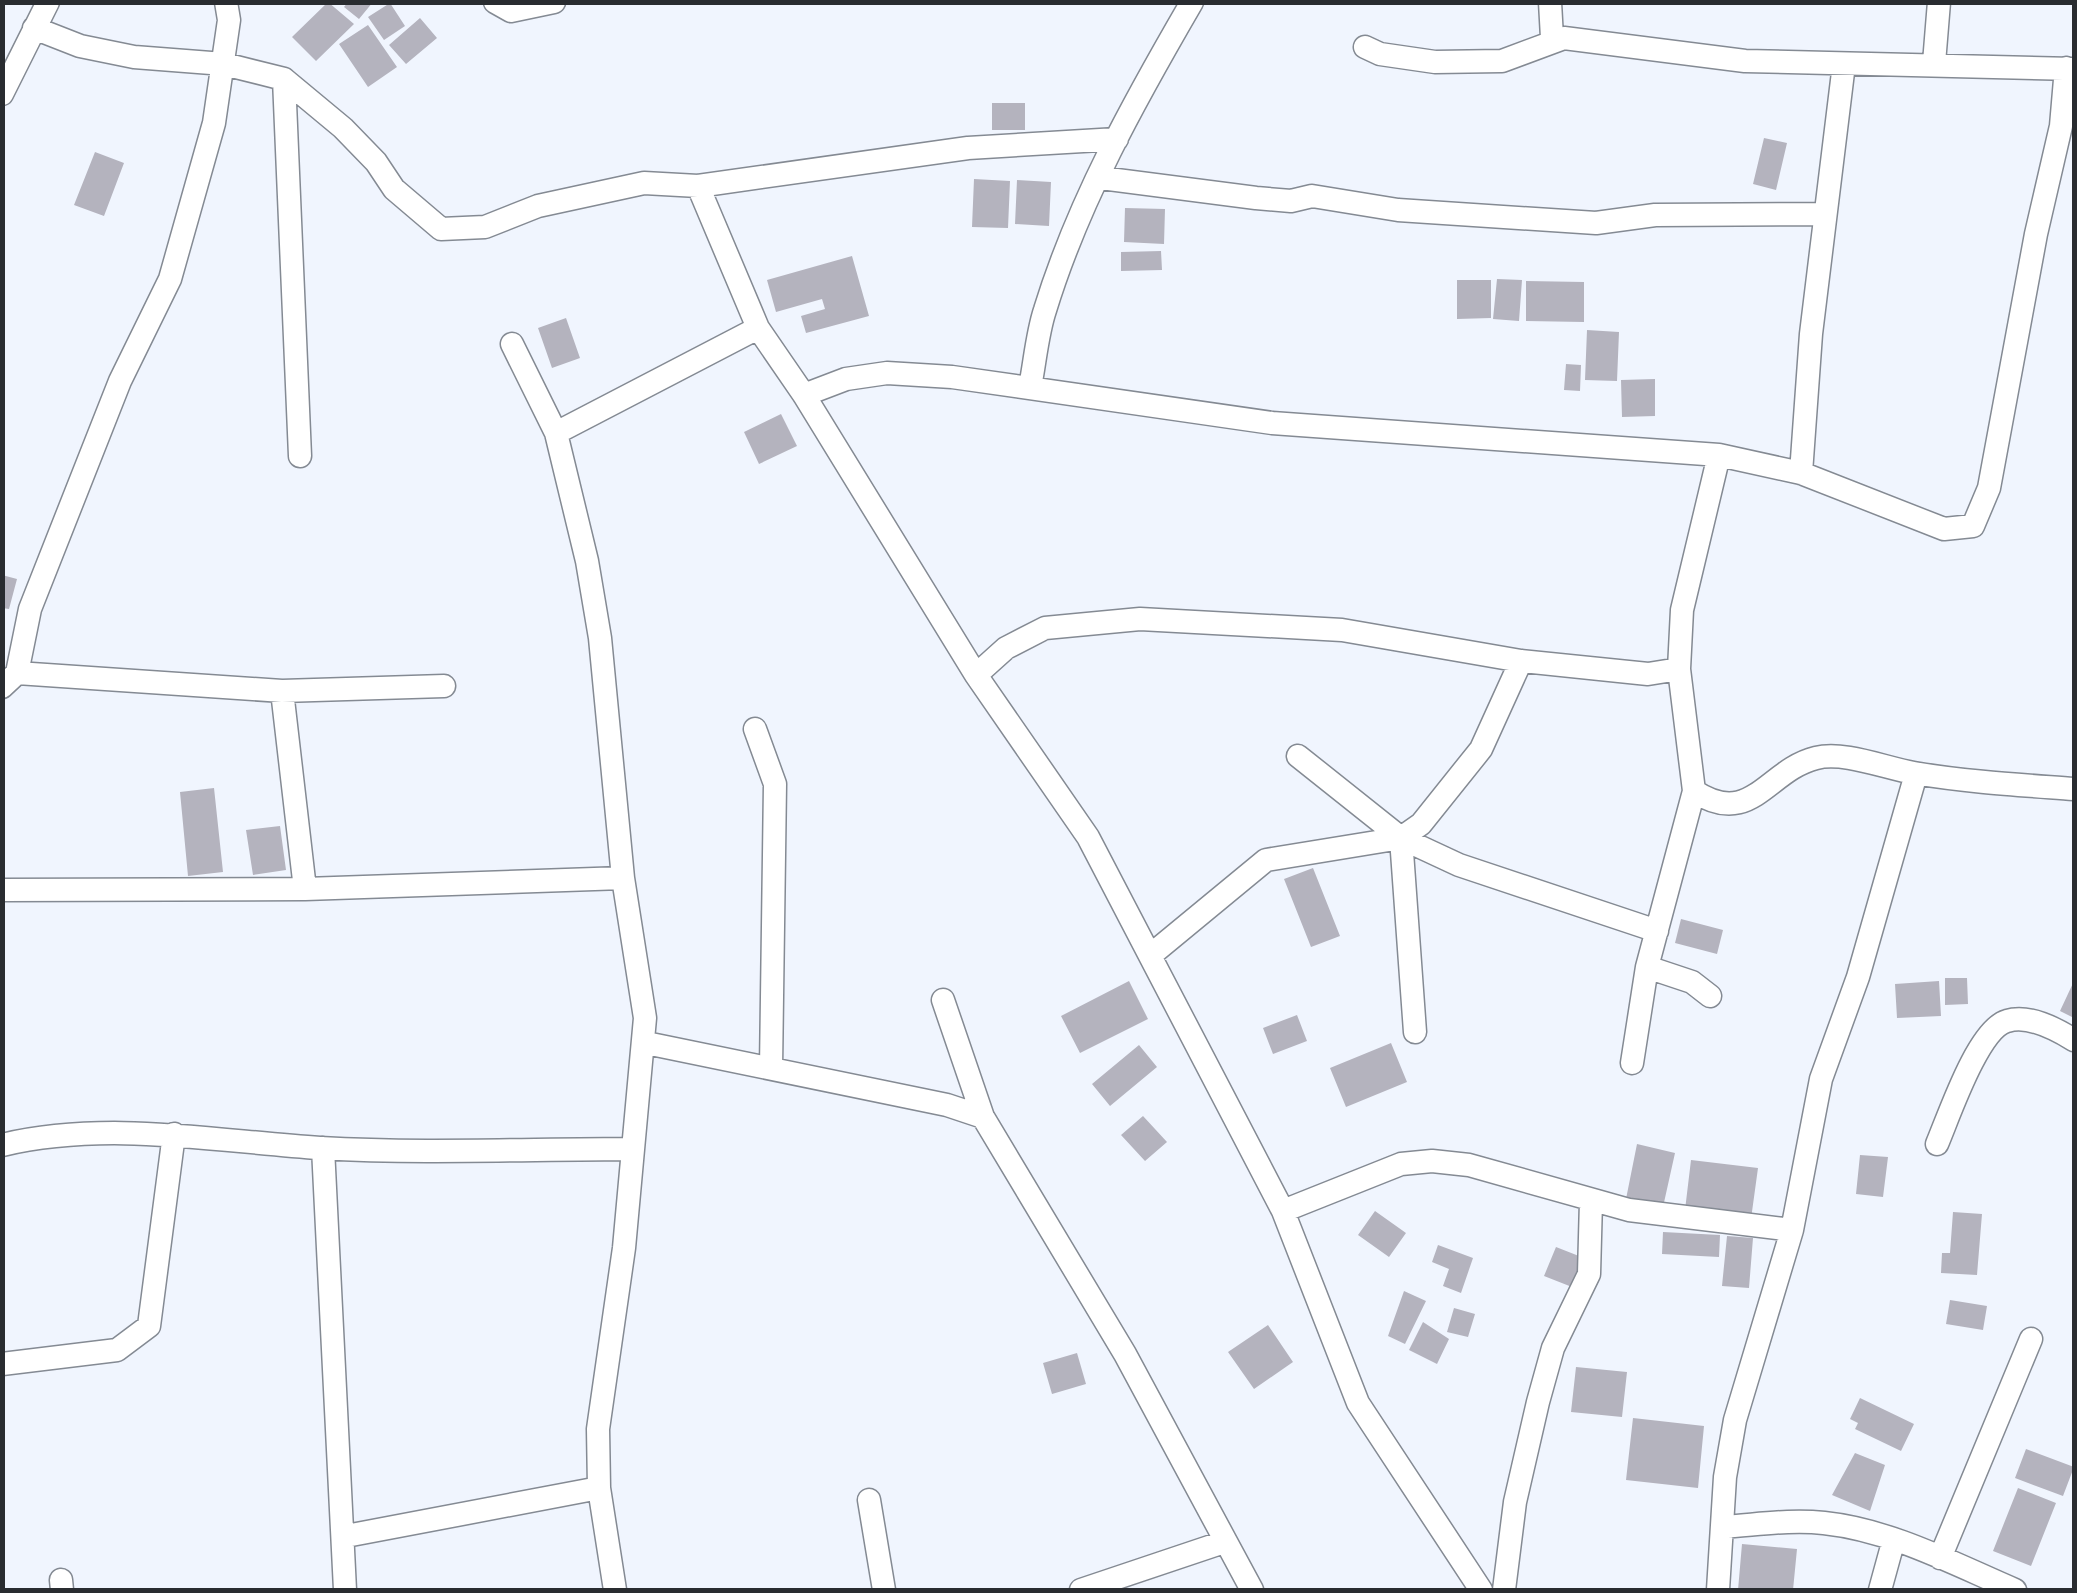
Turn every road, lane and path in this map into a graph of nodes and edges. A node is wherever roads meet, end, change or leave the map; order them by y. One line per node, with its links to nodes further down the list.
1 (48, 2): 8 (street)
2 (226, 2): 13 (street)
3 (494, 2): 4 (street)
4 (554, 2)
5 (1192, 2): 18 (street)
6 (1550, 2): 9 (street)
7 (1939, 2): 12 (street)
8 (34, 28): 11 (street); 13 (street)
9 (1552, 38): 10 (street); 14 (street)
10 (1366, 47)
11 (10, 57): 17 (street)
12 (1934, 62): 14 (street); 15 (street)
13 (224, 64): 16 (street); 33 (street)
14 (1844, 64): 21 (street)
15 (2070, 68): 29 (street)
16 (284, 79): 20 (street); 27 (street)
17 (2, 94)
18 (1117, 139): 19 (street); 20 (street)
19 (1101, 178): 21 (street); 24 (street)
20 (698, 186): 22 (street)
21 (1824, 214): 29 (street)
22 (758, 328): 25 (street); 26 (street)
23 (512, 344): 26 (street)
24 (1030, 387): 25 (street); 28 (street)
25 (804, 395): 32 (street)
26 (556, 433): 42 (street)
27 (300, 456)
28 (1719, 456): 29 (street); 31 (street)
29 (1801, 473)
30 (1521, 661): 31 (street); 32 (street); 41 (street)
31 (1679, 670): 40 (street)
32 (976, 675): 46 (street)
33 (10, 680): 35 (street)
34 (444, 686): 35 (street)
35 (282, 691): 43 (street)
36 (755, 728): 54 (street)
37 (1298, 756): 41 (street)
38 (1916, 774): 39 (street); 40 (street); 63 (street)
39 (2074, 789)
40 (1694, 791): 45 (street)
41 (1400, 838): 45 (street); 46 (street); 50 (street)
42 (623, 878): 43 (street); 52 (street)
43 (304, 888): 44 (street)
44 (2, 890)
45 (1657, 931): 47 (street)
46 (1152, 954): 62 (street)
47 (1646, 966): 48 (street); 53 (street)
48 (1710, 996)
49 (943, 1000): 55 (street)
50 (1415, 1032)
51 (2074, 1040): 58 (street)
52 (646, 1043): 54 (street); 60 (street)
53 (1632, 1063)
54 (771, 1068): 55 (street)
55 (983, 1117): 71 (street)
56 (174, 1134): 57 (street); 59 (street); 65 (street)
57 (2, 1144)
58 (1937, 1144)
59 (323, 1148): 60 (street); 69 (street)
60 (633, 1149): 66 (street)
61 (1591, 1201): 62 (street); 63 (street); 79 (street)
62 (1282, 1211): 78 (street)
63 (1792, 1230): 68 (street)
64 (2031, 1339): 72 (street)
65 (2, 1364)
66 (599, 1488): 69 (street); 74 (street)
67 (868, 1500): 75 (street)
68 (1722, 1527): 70 (street); 80 (street)
69 (346, 1536): 73 (street)
70 (1894, 1539): 72 (street); 81 (street)
71 (1224, 1542): 76 (street); 77 (street)
72 (1940, 1558): 82 (street)
73 (345, 1590)
74 (615, 1590)
75 (884, 1590)
76 (1081, 1590)
77 (1252, 1590)
78 (1481, 1590)
79 (1504, 1590)
80 (1718, 1590)
81 (1880, 1590)
82 (2015, 1590)

